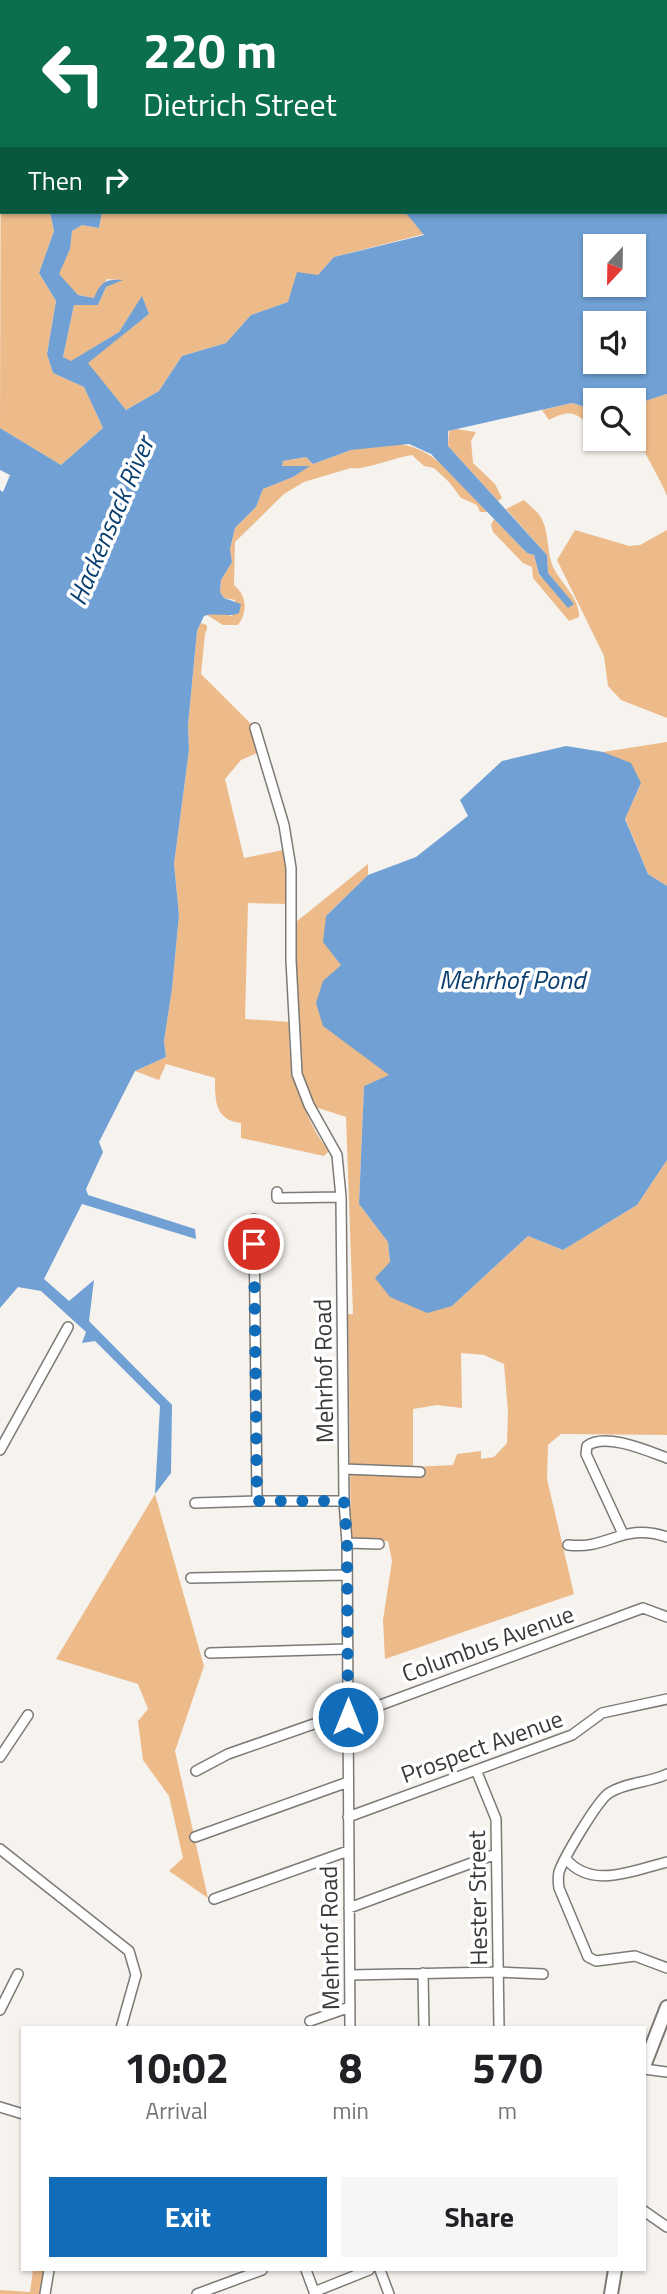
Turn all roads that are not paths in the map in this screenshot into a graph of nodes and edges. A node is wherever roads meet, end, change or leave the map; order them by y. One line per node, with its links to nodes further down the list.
1 (255, 728): 3 (street, Mehrhof Road)
2 (277, 1192): 3 (street)
3 (341, 1197): 8 (street, Mehrhof Road)
4 (254, 1219): 10 (street)
5 (68, 1327): 6 (street)
6 (0, 1450)
7 (667, 1458): 13 (street)
8 (344, 1469): 9 (street); 11 (street, Mehrhof Road)
9 (420, 1472)
10 (257, 1501): 11 (street); 12 (street)
11 (344, 1501): 15 (street, Mehrhof Road)
12 (195, 1503)
13 (623, 1534): 14 (street); 17 (street)
14 (667, 1536)
15 (347, 1543): 16 (street); 18 (street, Mehrhof Road)
16 (379, 1544)
17 (568, 1545)
18 (347, 1575): 19 (street); 21 (street, Mehrhof Road)
19 (191, 1578)
20 (667, 1617): 25 (street, Columbus Avenue)
21 (348, 1649): 22 (street); 25 (street, Mehrhof Road)
22 (210, 1653)
23 (667, 1699): 27 (street, Prospect Avenue)
24 (28, 1715): 26 (street)
25 (348, 1715): 28 (street, Columbus Avenue); 30 (street, Mehrhof Road)
26 (0, 1757)
27 (476, 1770): 31 (street, Prospect Avenue); 35 (street, Hester Street)
28 (196, 1771)
29 (667, 1774): 36 (street)
30 (348, 1782): 31 (street, Mehrhof Road); 32 (street)
31 (348, 1817): 34 (street, Mehrhof Road)
32 (195, 1837)
33 (0, 1849): 50 (street)
34 (348, 1851): 38 (street); 39 (street, Mehrhof Road)
35 (496, 1853): 39 (street); 41 (street, Hester Street)
36 (566, 1859): 37 (street); 40 (street)
37 (667, 1862)
38 (214, 1899)
39 (349, 1908): 45 (street, Mehrhof Road)
40 (667, 1968)
41 (498, 1972): 42 (street); 44 (street); 53 (street, Hester Street)
42 (423, 1973): 45 (street); 52 (street)
43 (18, 1974): 48 (street)
44 (543, 1974)
45 (351, 1975): 46 (street, Mehrhof Road)
46 (350, 2007): 49 (street); 51 (street, Mehrhof Road)
47 (667, 2007): 54 (main road)
48 (0, 2011)
49 (310, 2021)
50 (122, 2026)
51 (351, 2026)
52 (424, 2026)
53 (499, 2026)
54 (646, 2062)
55 (646, 2067): 56 (street)
56 (667, 2072)
57 (0, 2107): 58 (street)
58 (21, 2113)
59 (646, 2212): 60 (street)
60 (667, 2227)
61 (49, 2271): 68 (street)
62 (259, 2271): 69 (street)
63 (306, 2271): 67 (street)
64 (367, 2271): 67 (street)
65 (380, 2271): 70 (street)
66 (615, 2271): 71 (main road)
67 (315, 2293)
68 (45, 2294)
69 (197, 2294)
70 (389, 2294)
71 (611, 2294)

